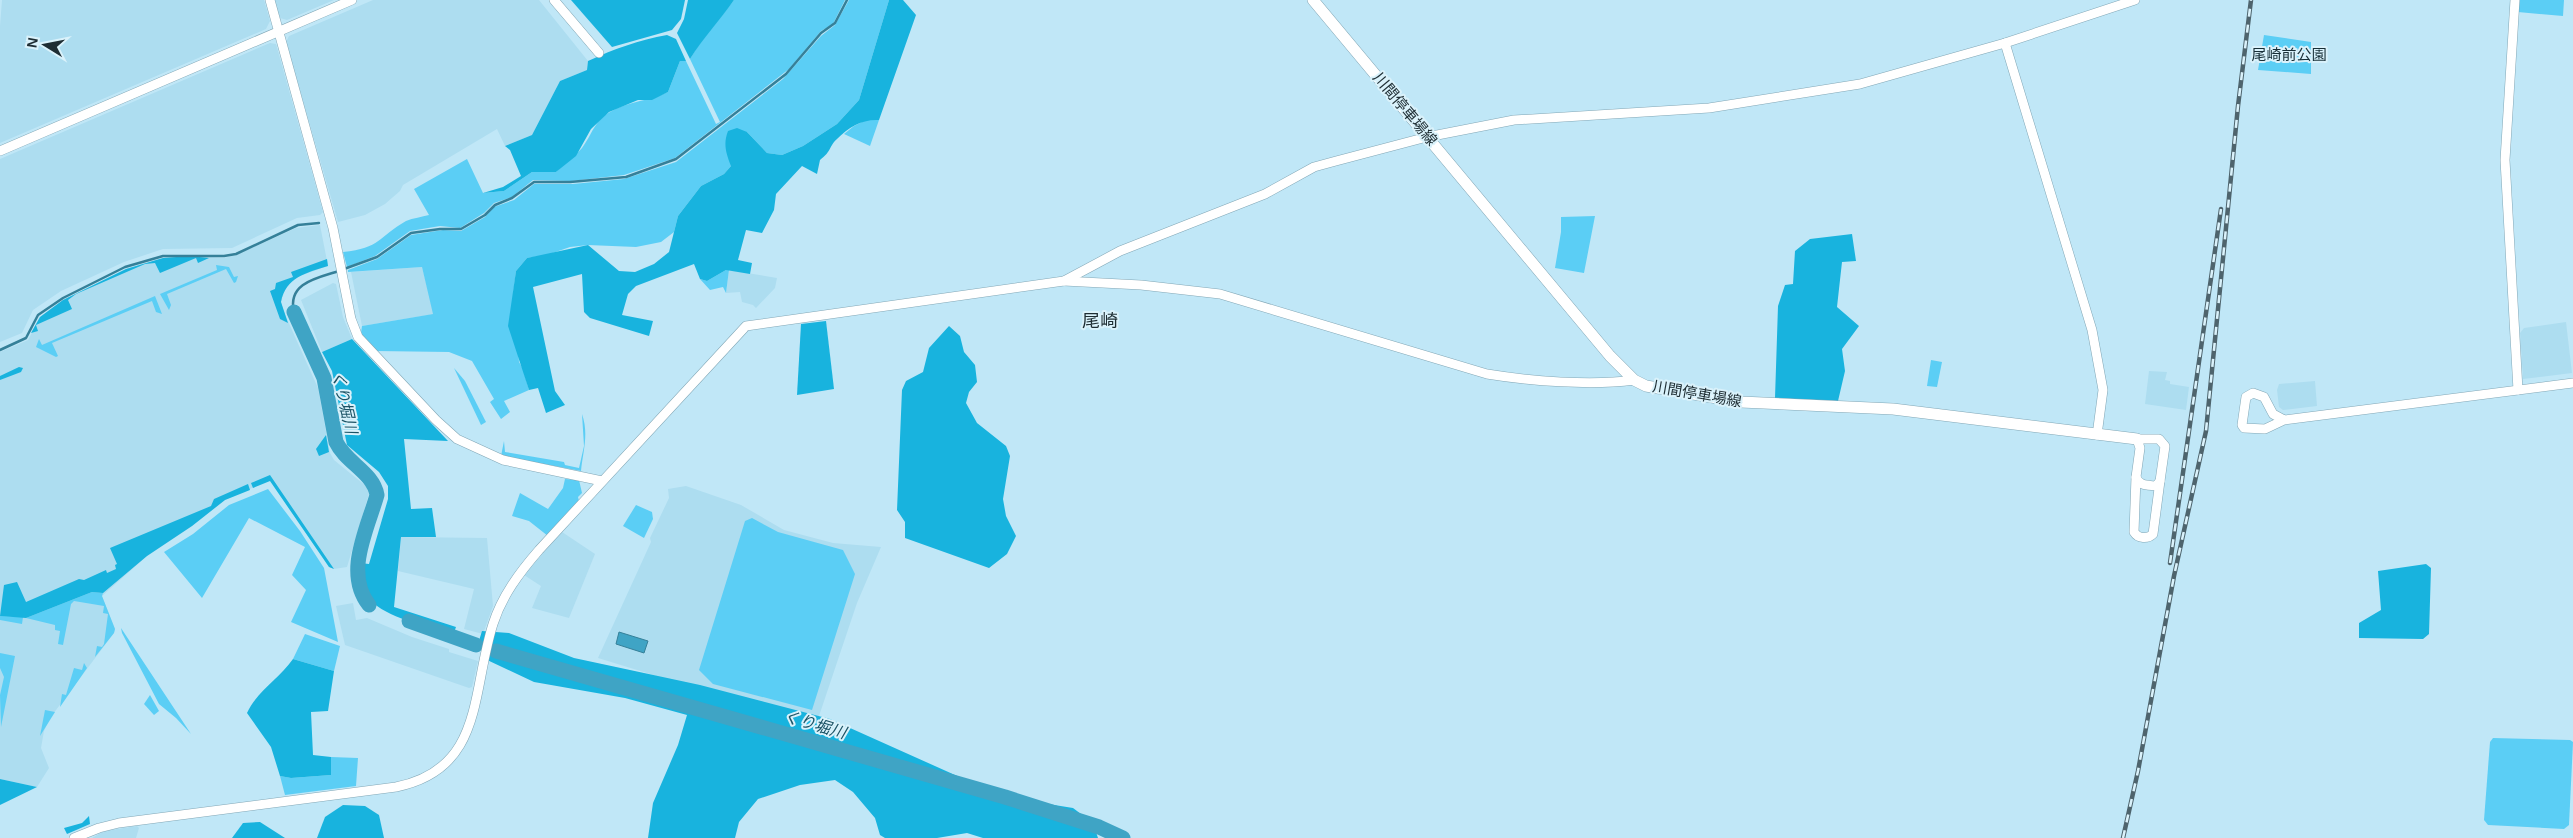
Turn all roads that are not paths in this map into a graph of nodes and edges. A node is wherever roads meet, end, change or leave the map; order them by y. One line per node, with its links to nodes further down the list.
1 (270, 0): 7 (street)
2 (352, 0): 7 (street)
3 (554, 0): 9 (street)
4 (1313, 0): 10 (main road, 川間停車場線)
5 (2135, 0): 8 (street)
6 (2515, 0): 15 (street)
7 (279, 32): 11 (street); 20 (street)
8 (2005, 43): 10 (street); 17 (street)
9 (599, 53)
10 (1427, 137): 12 (street); 13 (main road, 川間停車場線)
11 (0, 151)
12 (1064, 281): 13 (street); 20 (street)
13 (1634, 380): 17 (main road, 川間停車場線)
14 (2573, 383): 15 (street)
15 (2518, 390): 16 (street)
16 (2284, 420): 16 (street)
17 (2097, 435): 18 (main road, 川間停車場線)
18 (2141, 442): 19 (street); 21 (street)
19 (2136, 477): 21 (street); 21 (street)
20 (602, 481): 22 (street)
21 (2160, 481)
22 (74, 838)

